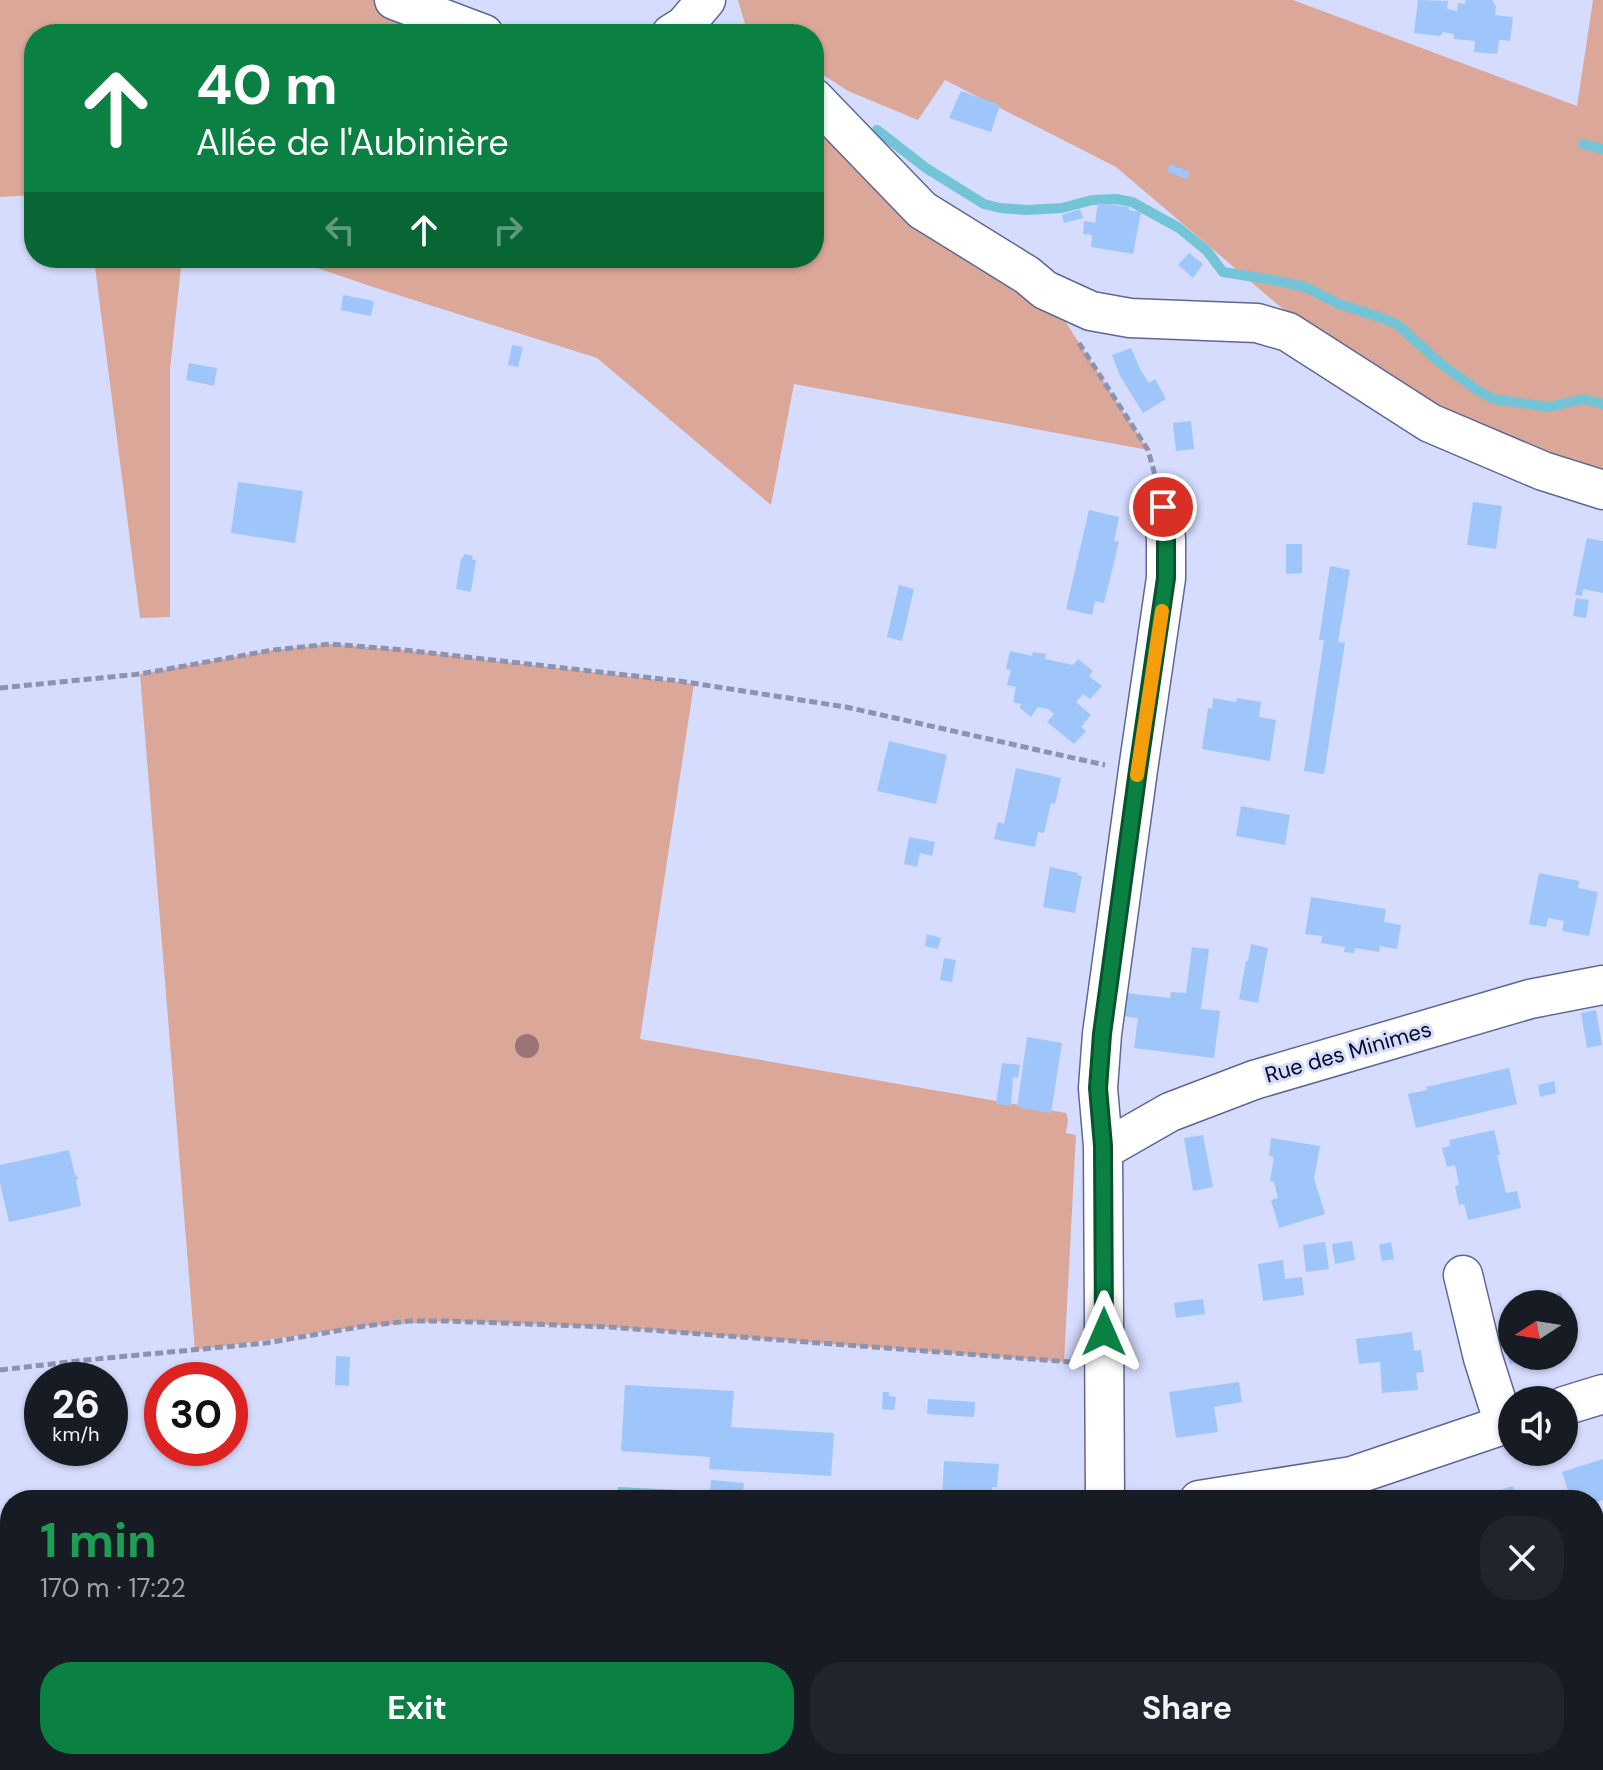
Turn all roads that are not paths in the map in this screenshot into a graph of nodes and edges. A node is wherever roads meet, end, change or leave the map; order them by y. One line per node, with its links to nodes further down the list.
1 (394, 0): 2 (street)
2 (458, 24)
3 (824, 108): 4 (street)
4 (1603, 490)
5 (1163, 507): 7 (street)
6 (1603, 985): 7 (street, Rue des Minimes)
7 (1103, 1146): 13 (street)
8 (1463, 1275): 10 (street)
9 (1603, 1394): 11 (street)
10 (1498, 1397)
11 (1578, 1402)
12 (1498, 1426): 14 (street)
13 (1105, 1490)
14 (1263, 1490)

